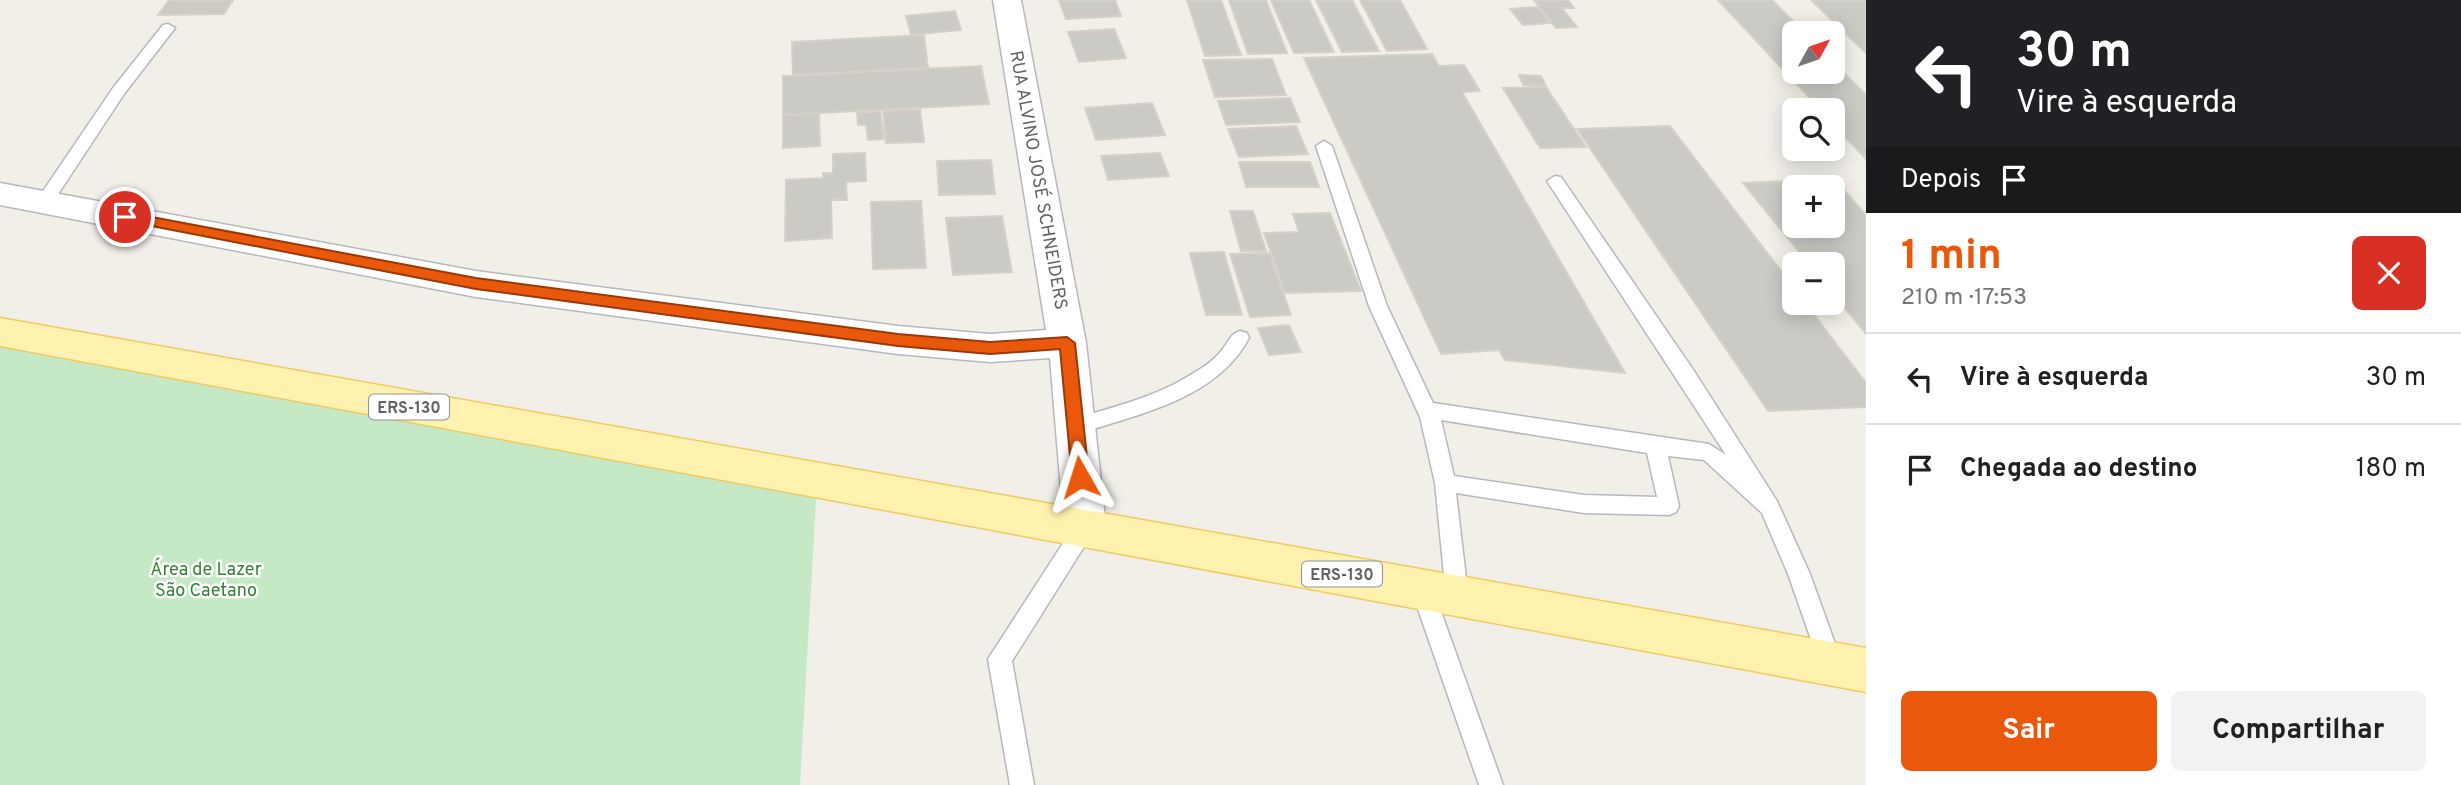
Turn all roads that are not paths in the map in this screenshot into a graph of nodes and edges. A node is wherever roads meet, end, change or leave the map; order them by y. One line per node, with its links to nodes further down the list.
1 (1007, 0): 9 (street, RUA ALVINO JOSÉ SCHNEIDERS)
2 (169, 28): 6 (lane)
3 (1324, 146): 10 (lane)
4 (1555, 181): 14 (lane)
5 (0, 194): 6 (street)
6 (45, 201): 9 (street)
7 (0, 332): 15 (main road, ERS-130)
8 (1240, 338): 11 (lane)
9 (1067, 343): 11 (street, RUA ALVINO JOSÉ SCHNEIDERS)
10 (1426, 410): 12 (lane); 13 (lane)
11 (1075, 427): 15 (street, RUA ALVINO JOSÉ SCHNEIDERS)
12 (1656, 446): 13 (lane); 14 (lane)
13 (1445, 483): 16 (lane)
14 (1770, 507): 17 (lane)
15 (1085, 527): 16 (main road, ERS-130); 18 (lane)
16 (1440, 592): 17 (main road, ERS-130); 19 (lane)
17 (1848, 667)
18 (1022, 785)
19 (1491, 785)

